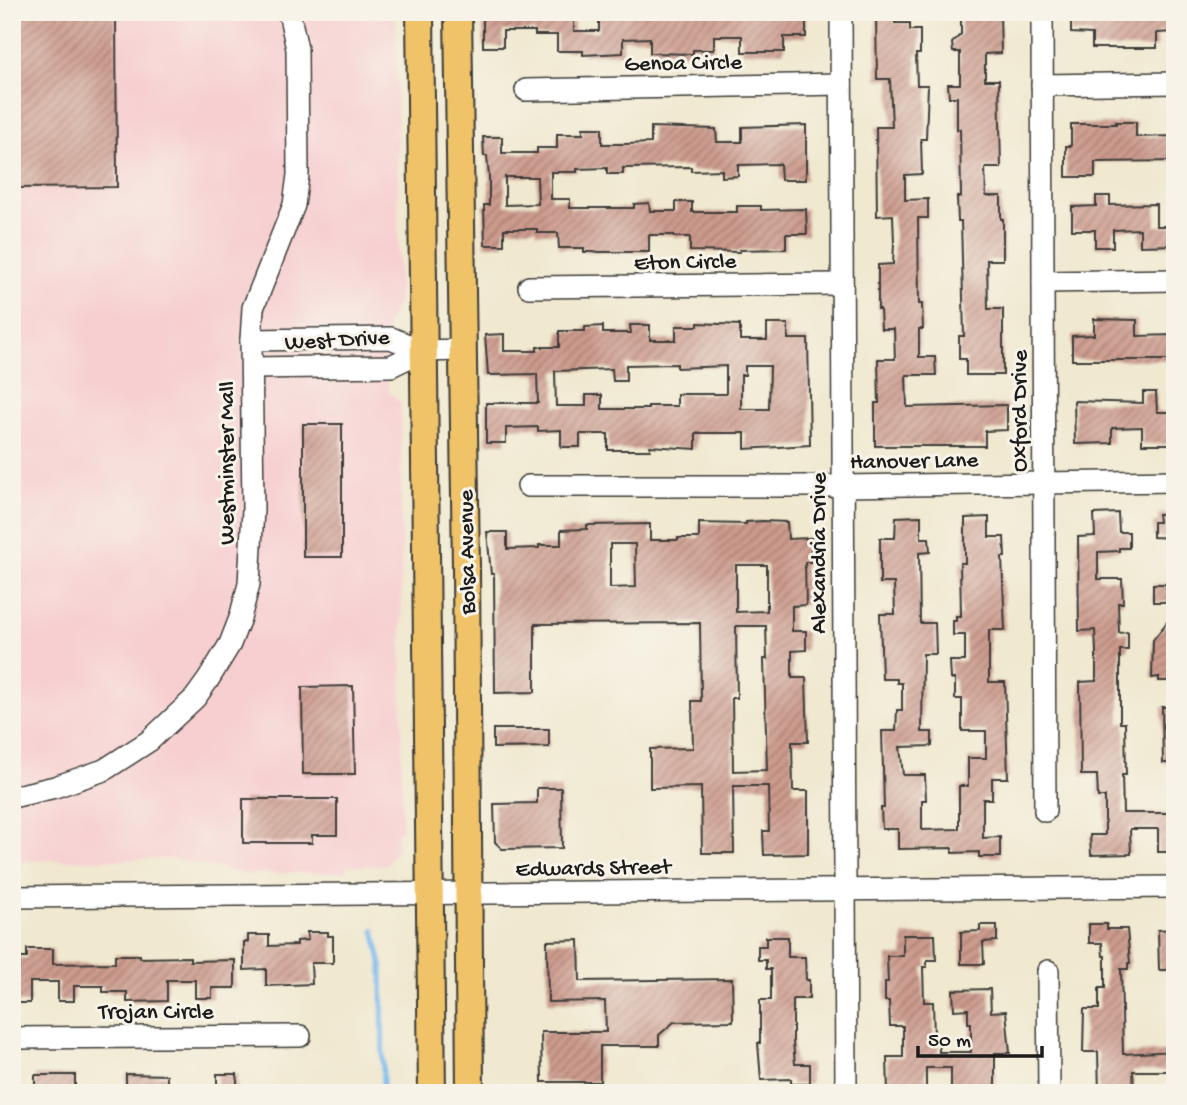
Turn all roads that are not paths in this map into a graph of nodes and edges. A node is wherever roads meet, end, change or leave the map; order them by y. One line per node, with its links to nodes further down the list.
1 (289, 12): 14 (street, Westminster Mall)
2 (419, 12): 16 (main road, Bolsa Avenue)
3 (458, 12): 15 (main road, Bolsa Avenue)
4 (841, 12): 7 (street, Alexandria Drive)
5 (1042, 12): 8 (street, Oxford Drive)
6 (1175, 83): 8 (street)
7 (841, 84): 9 (street, Genoa Circle); 12 (street, Alexandria Drive)
8 (1042, 85): 11 (street, Oxford Drive)
9 (526, 90)
10 (1175, 280): 11 (street)
11 (1043, 282): 19 (street, Oxford Drive)
12 (842, 284): 13 (street, Eton Circle); 21 (street, Alexandria Drive)
13 (529, 288)
14 (251, 341): 16 (street, West Drive); 17 (street, Westminster Mall)
15 (462, 349): 16 (street, West Drive); 27 (main road, Bolsa Avenue)
16 (422, 351): 17 (street, West Drive); 26 (main road, Bolsa Avenue)
17 (251, 369): 22 (street, Westminster Mall)
18 (1175, 481): 19 (street, Hanover Lane)
19 (1044, 483): 21 (street, Hanover Lane); 23 (street, Oxford Drive)
20 (528, 486): 21 (street, Hanover Lane)
21 (843, 486): 25 (street, Alexandria Drive)
22 (12, 797)
23 (1045, 811)
24 (1175, 887): 25 (street, Edwards Street)
25 (845, 890): 27 (street, Edwards Street); 34 (street, Alexandria Drive)
26 (429, 893): 27 (street, Edwards Street); 28 (street, Edwards Street); 32 (main road, Bolsa Avenue)
27 (468, 893): 33 (main road, Bolsa Avenue)
28 (12, 897)
29 (1048, 971): 35 (street)
30 (300, 1036): 31 (street, Trojan Circle)
31 (12, 1038)
32 (432, 1093)
33 (470, 1093)
34 (846, 1093)
35 (1049, 1093)

